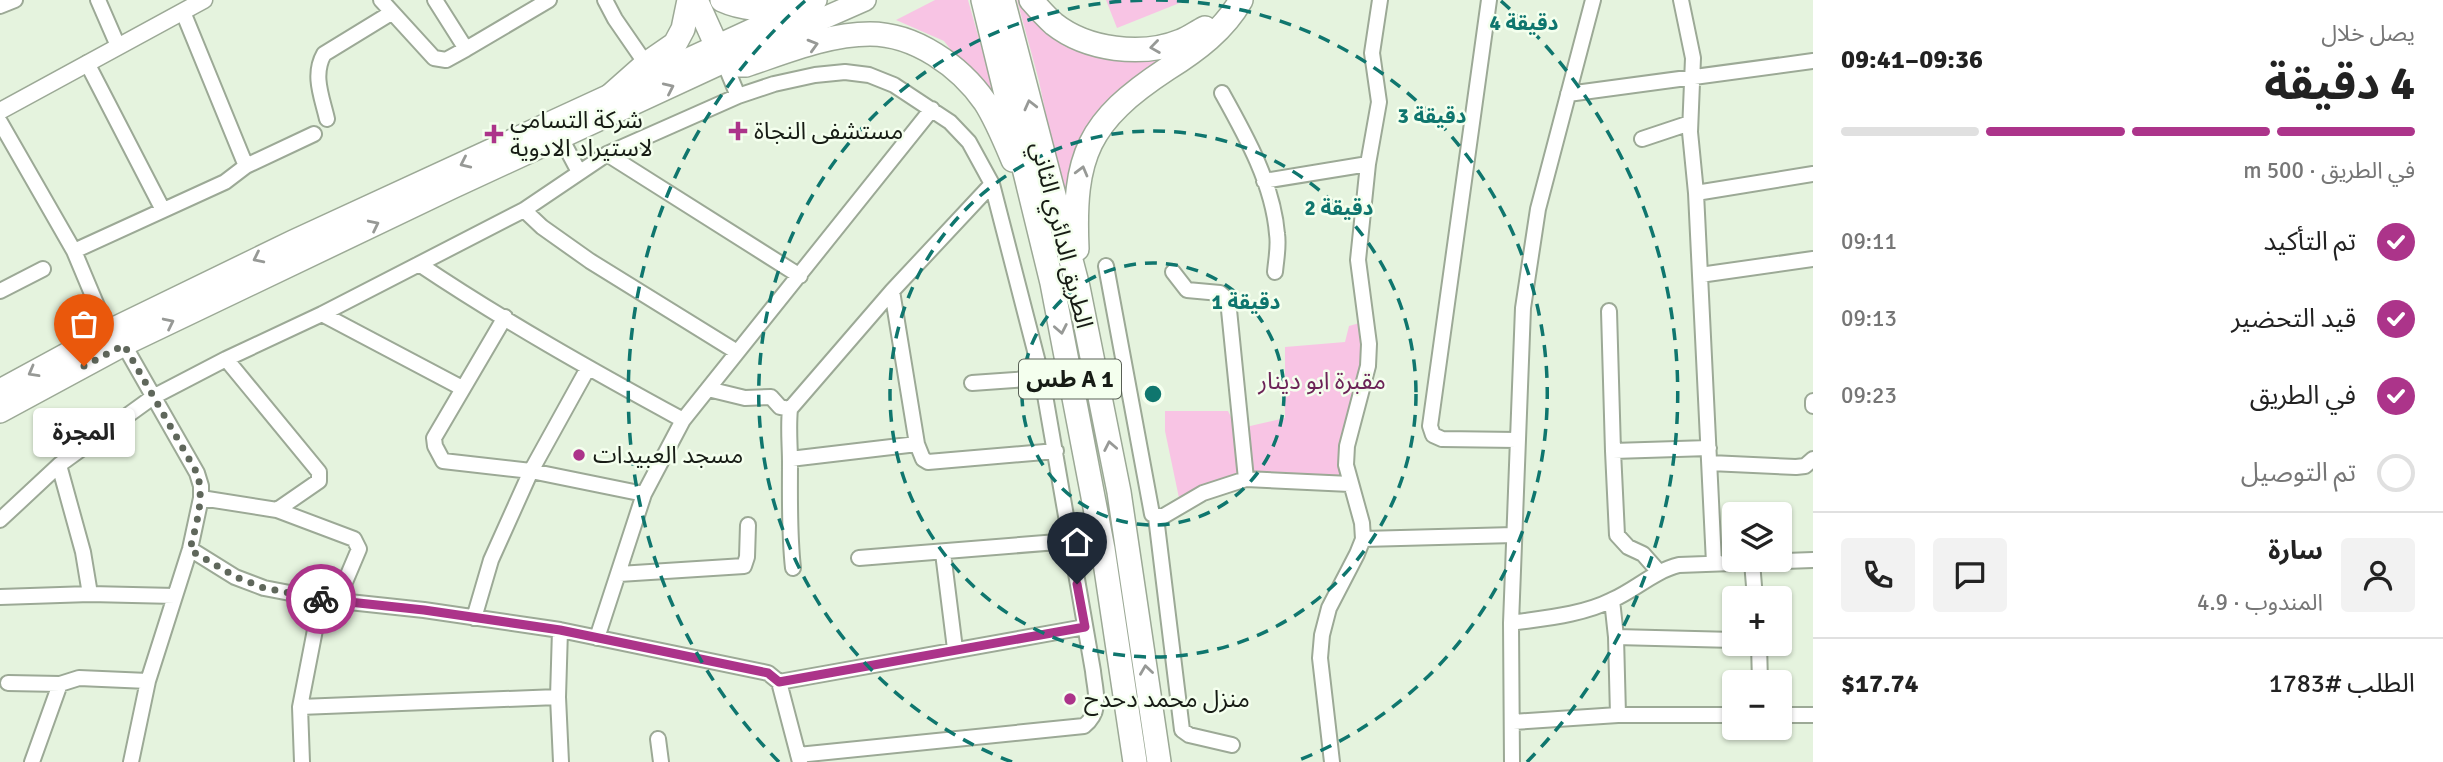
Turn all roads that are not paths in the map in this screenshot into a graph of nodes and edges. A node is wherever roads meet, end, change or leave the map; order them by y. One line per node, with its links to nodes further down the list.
1 (15, 0): 22 (street)
2 (98, 0): 25 (street)
3 (204, 0): 23 (street)
4 (381, 0): 24 (street)
5 (435, 0): 26 (street)
6 (549, 0): 26 (street)
7 (605, 0): 30 (street)
8 (689, 0): 30 (highway)
9 (696, 0): 27 (highway)
10 (722, 0): 21 (highway)
11 (864, 0): 27 (main road)
12 (983, 0): 63 (highway, الطريق الدائري الثاني / طس A 1)
13 (1003, 0): 64 (highway, الطريق الدائري الثاني / طس A 1, one-way to 13)
14 (1031, 0): 15 (highway, one-way to 14)
15 (1231, 0)
16 (1241, 0): 64 (highway, one-way to 16)
17 (1380, 0): 45 (street)
18 (1489, 0): 83 (street)
19 (1593, 0): 33 (street)
20 (1681, 0): 31 (street)
21 (806, 4): 27 (main road)
22 (0, 6)
23 (183, 12): 25 (street); 46 (street)
24 (391, 13): 26 (street); 38 (street)
25 (118, 46): 29 (street)
26 (466, 49)
27 (720, 54): 34 (main road); 35 (street); 42 (main road, one-way to 27); 63 (highway, one-way to 63)
28 (1813, 61): 31 (street)
29 (87, 63): 37 (street); 52 (street)
30 (646, 64): 34 (highway)
31 (1694, 78): 33 (street); 40 (street)
32 (1222, 93): 49 (street)
33 (1568, 94): 83 (street)
34 (611, 95): 70 (main road, one-way to 70)
35 (738, 96): 36 (street); 44 (street)
36 (932, 109): 50 (street); 62 (street)
37 (0, 111)
38 (327, 118)
39 (0, 122): 54 (street)
40 (1690, 123): 43 (street); 51 (street)
41 (314, 134): 46 (street)
42 (561, 138): 47 (street); 70 (main road, one-way to 42)
43 (1642, 139)
44 (607, 154): 47 (street); 62 (street)
45 (1368, 164): 49 (street); 93 (street)
46 (246, 166): 52 (street)
47 (579, 172): 53 (street)
48 (1813, 174): 51 (street)
49 (1264, 181): 60 (street)
50 (992, 184): 66 (street); 74 (street)
51 (1696, 193): 61 (street)
52 (163, 210): 54 (street)
53 (524, 210): 56 (street); 71 (street)
54 (74, 251): 70 (street)
55 (1813, 259): 61 (street)
56 (419, 264): 68 (street); 69 (street)
57 (1106, 266): 97 (street)
58 (43, 269): 65 (street)
59 (1173, 272): 92 (street)
60 (1275, 272)
61 (1700, 275): 87 (street)
62 (800, 276): 71 (street)
63 (1052, 283): 146 (highway, الطريق الدائري الثاني / طس A 1, one-way to 146)
64 (1078, 287): 147 (highway, الطريق الدائري الثاني / طس A 1, one-way to 64)
65 (0, 291)
66 (892, 291): 80 (street); 84 (street)
67 (1609, 311): 86 (street)
68 (322, 314): 72 (street); 76 (street)
69 (505, 317): 73 (street); 76 (street)
70 (116, 338): 78 (main road, one-way to 78); 79 (street); 81 (main road)
71 (737, 352): 77 (street)
72 (226, 359): 79 (street); 96 (street)
73 (588, 368): 82 (street); 91 (street)
74 (1042, 378): 75 (street); 85 (street)
75 (972, 383)
76 (463, 388): 91 (street)
77 (708, 389): 80 (street); 82 (street)
78 (0, 390)
79 (153, 397): 90 (street); 95 (street)
80 (790, 409): 88 (street)
81 (0, 412)
82 (683, 420): 94 (street)
83 (1517, 440): 100 (street)
84 (917, 444): 85 (street); 88 (street)
85 (1056, 451): 102 (street)
86 (1614, 451): 87 (street); 111 (street)
87 (1709, 455): 89 (street); 108 (street)
88 (790, 459): 110 (street)
89 (1813, 459)
90 (59, 465): 98 (street); 113 (street)
91 (531, 471): 94 (street); 119 (street)
92 (1246, 479): 93 (street); 97 (street)
93 (1350, 484): 101 (street)
94 (644, 494): 112 (street)
95 (201, 498): 96 (street); 103 (street)
96 (277, 510): 118 (street)
97 (1156, 517): 139 (street)
98 (0, 520)
99 (748, 525): 112 (street)
100 (1514, 535): 101 (street); 120 (street)
101 (1363, 539): 148 (street)
102 (1070, 541): 104 (street); 121 (street)
103 (190, 550): 114 (street); 116 (street)
104 (943, 552): 105 (street); 126 (street)
105 (859, 558)
106 (1813, 559): 107 (street)
107 (1792, 560)
108 (1714, 563): 109 (street); 111 (street)
109 (1722, 563)
110 (793, 568)
111 (1659, 572): 117 (street)
112 (619, 574): 124 (street)
113 (90, 594): 114 (street); 115 (street)
114 (175, 596): 127 (street)
115 (0, 597)
116 (320, 599): 118 (street); 132 (street)
117 (1612, 600): 120 (street); 123 (street)
118 (337, 601): 119 (street)
119 (474, 618): 122 (street)
120 (1511, 623): 137 (street)
121 (1085, 627): 126 (street); 140 (street)
122 (560, 630): 124 (street); 131 (street)
123 (1616, 637): 125 (street); 133 (street)
124 (597, 638): 128 (street)
125 (1722, 640)
126 (955, 649): 128 (street)
127 (149, 681): 130 (street); 142 (street)
128 (779, 682): 140 (street)
129 (8, 683): 130 (street)
130 (60, 684): 141 (street)
131 (558, 697): 132 (street); 144 (street)
132 (300, 707): 143 (street)
133 (1618, 715): 134 (street); 137 (street)
134 (1722, 715)
135 (1792, 715): 136 (street)
136 (1813, 715)
137 (1513, 722): 149 (street)
138 (658, 739): 145 (street)
139 (1233, 745)
140 (799, 759)
141 (32, 762)
142 (131, 762)
143 (302, 762)
144 (561, 762)
145 (661, 762)
146 (1135, 762)
147 (1159, 762)
148 (1332, 762)
149 (1512, 762)

